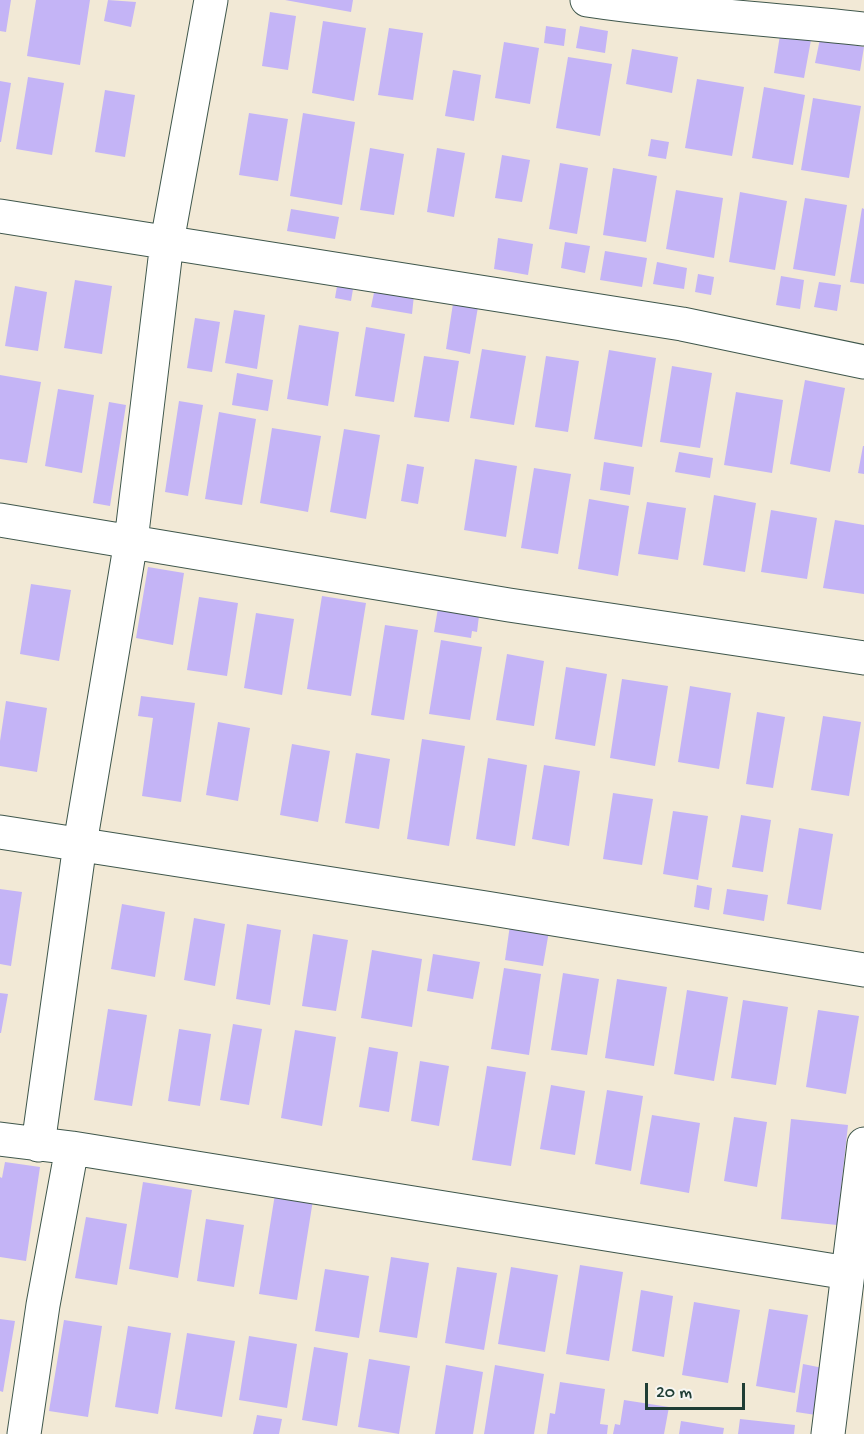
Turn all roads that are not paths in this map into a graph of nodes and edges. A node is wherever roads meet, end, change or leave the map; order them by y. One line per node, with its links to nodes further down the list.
1 (211, 0): 6 (street)
2 (587, 0): 3 (street)
3 (800, 11): 4 (street)
4 (864, 29)
5 (0, 216): 6 (street)
6 (167, 242): 7 (street); 9 (street)
7 (864, 362)
8 (0, 520): 9 (street)
9 (131, 541): 10 (street); 12 (street)
10 (864, 658)
11 (0, 832): 12 (street)
12 (80, 844): 13 (street); 16 (street)
13 (864, 970)
14 (0, 1139): 16 (street)
15 (864, 1144): 18 (street)
16 (38, 1145): 17 (street)
17 (72, 1148): 18 (street); 19 (street)
18 (848, 1273): 20 (street)
19 (24, 1434)
20 (828, 1434)

